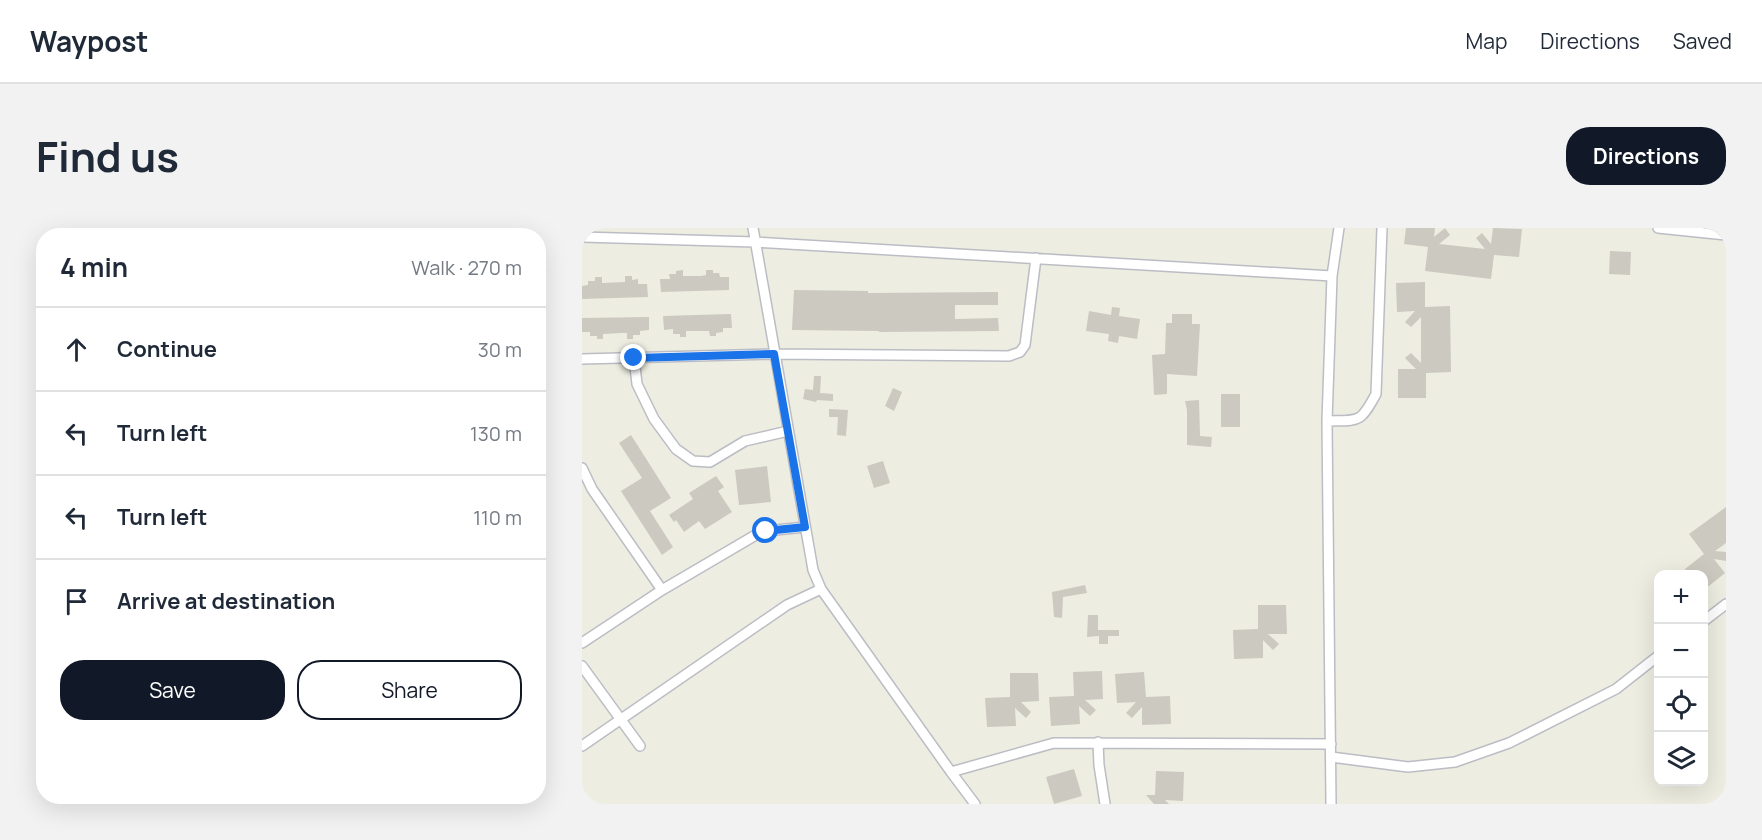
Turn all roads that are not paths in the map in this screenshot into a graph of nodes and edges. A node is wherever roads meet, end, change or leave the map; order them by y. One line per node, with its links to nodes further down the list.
1 (753, 228): 7 (street)
2 (1339, 228): 9 (street)
3 (1382, 228): 13 (street)
4 (1659, 228): 5 (street)
5 (1726, 235)
6 (582, 237): 7 (street)
7 (755, 242): 8 (street); 10 (street)
8 (1036, 258): 9 (street); 10 (street)
9 (1332, 276): 13 (street)
10 (774, 354): 11 (street); 14 (street)
11 (634, 358): 12 (street); 14 (street)
12 (582, 359)
13 (1327, 421): 26 (street)
14 (788, 430): 16 (street)
15 (582, 468): 18 (street)
16 (805, 527): 17 (street); 18 (street)
17 (821, 589): 24 (street); 30 (street)
18 (662, 590): 21 (street)
19 (1726, 604): 20 (street)
20 (1708, 618)
21 (582, 643)
22 (1654, 660): 29 (street)
23 (582, 666): 24 (street)
24 (620, 719): 27 (street); 28 (street)
25 (1098, 742): 26 (street); 30 (street); 32 (street)
26 (1331, 744): 29 (street)
27 (582, 746)
28 (640, 746)
29 (1331, 757): 33 (street)
30 (951, 772): 31 (street)
31 (975, 804)
32 (1106, 804)
33 (1331, 804)

